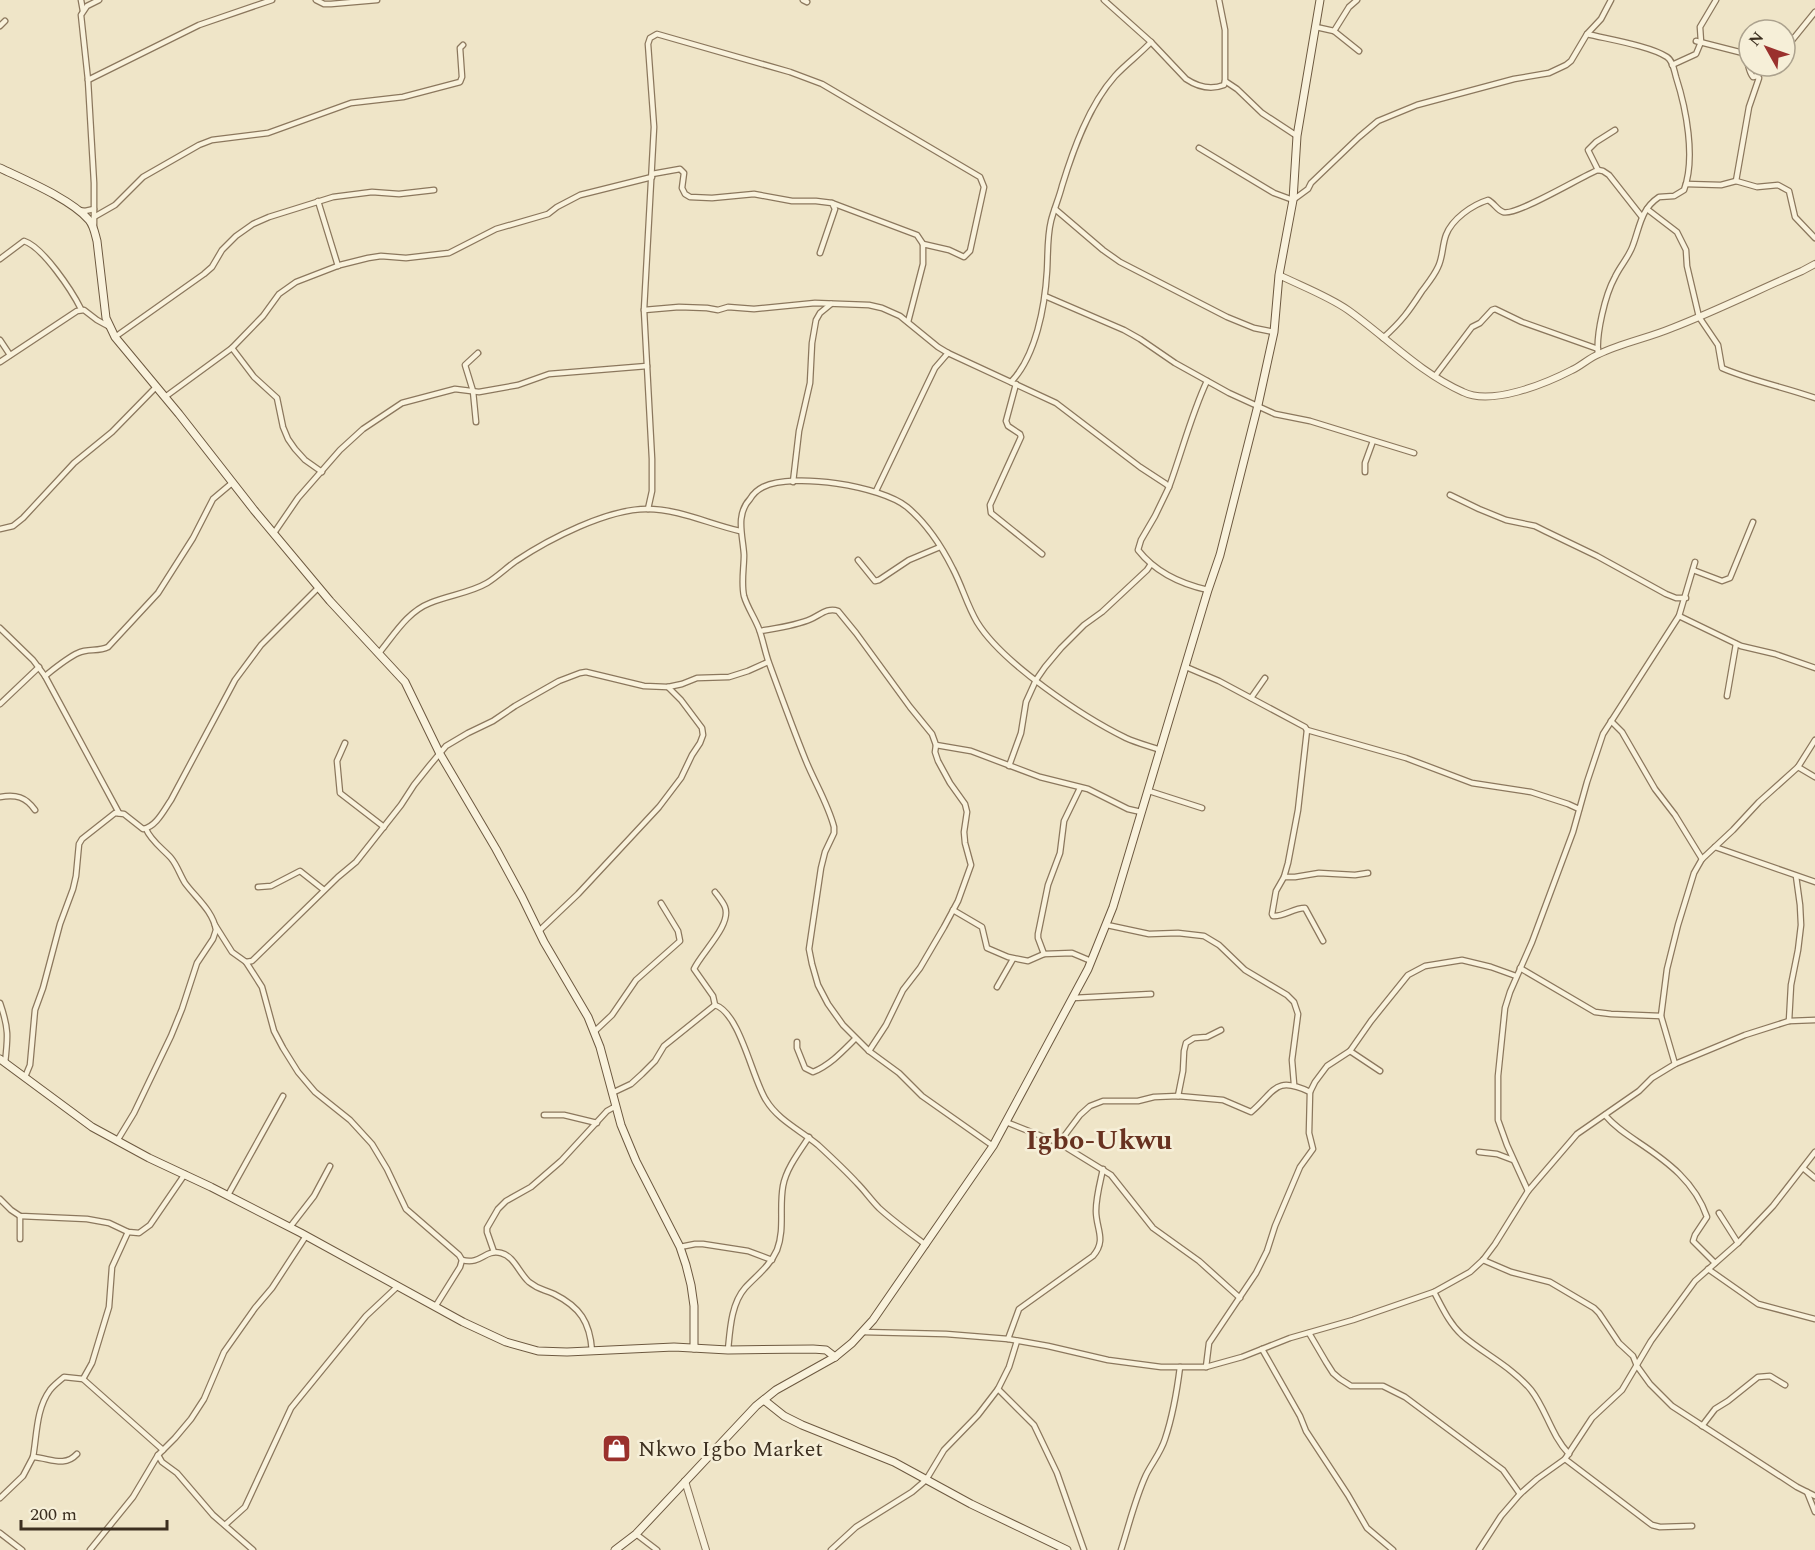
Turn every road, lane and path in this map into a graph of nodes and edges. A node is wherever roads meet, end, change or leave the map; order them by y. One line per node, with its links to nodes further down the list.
1 (81, 0): 12 (street)
2 (99, 0): 12 (street)
3 (272, 0): 27 (street)
4 (316, 0): 5 (street)
5 (377, 0)
6 (1104, 0): 20 (street)
7 (1219, 0): 28 (street)
8 (1320, 0): 16 (main road)
9 (1358, 0): 17 (street)
10 (1611, 0): 18 (street)
11 (1716, 0): 21 (street)
12 (83, 11): 27 (street)
13 (1815, 12): 19 (street)
14 (5, 21): 15 (street)
15 (0, 26)
16 (1316, 27): 17 (street); 30 (main road)
17 (1334, 31): 23 (street)
18 (1587, 34): 25 (street); 38 (street)
19 (1797, 34)
20 (1151, 42): 28 (street); 43 (street)
21 (1698, 42): 24 (street); 25 (street)
22 (463, 45): 45 (street)
23 (1359, 51)
24 (1737, 52)
25 (1672, 64): 36 (street)
26 (1759, 78): 35 (street)
27 (88, 80): 42 (street)
28 (1225, 81): 30 (street)
29 (1615, 130): 33 (street)
30 (1297, 136): 38 (main road)
31 (1199, 148): 38 (street)
32 (0, 168): 41 (main road)
33 (1598, 170): 46 (street); 64 (street)
34 (652, 175): 40 (street); 49 (street); 53 (street); 58 (street)
35 (1736, 181): 36 (street); 48 (street)
36 (1686, 184): 44 (street)
37 (434, 190): 39 (street)
38 (1293, 200): 54 (main road)
39 (318, 201): 53 (street); 63 (street)
40 (832, 203): 49 (street); 50 (street)
41 (76, 209): 42 (street); 47 (main road)
42 (94, 209): 45 (street)
43 (1054, 209): 55 (street); 62 (street)
44 (1647, 209): 46 (street); 59 (street)
45 (94, 217): 47 (street)
46 (1642, 217): 67 (street)
47 (94, 230): 61 (main road)
48 (1815, 238)
49 (923, 244): 60 (street)
50 (820, 253)
51 (0, 259): 57 (street)
52 (1814, 265): 59 (street)
53 (338, 266): 66 (street)
54 (1279, 275): 62 (main road); 64 (street)
55 (1046, 296): 74 (street); 75 (street)
56 (831, 304): 58 (street); 60 (street); 86 (street)
57 (81, 309): 61 (street); 70 (street)
58 (644, 310): 72 (street)
59 (1699, 317): 67 (street); 79 (street)
60 (908, 322): 69 (street)
61 (108, 326): 63 (main road)
62 (1274, 332): 80 (main road)
63 (115, 337): 76 (main road)
64 (1383, 338): 73 (street)
65 (0, 340): 70 (street)
66 (232, 348): 78 (street); 84 (street)
67 (1598, 351): 73 (street); 73 (street)
68 (478, 353): 77 (street)
69 (948, 353): 75 (street); 89 (street)
70 (10, 355): 71 (street)
71 (0, 363)
72 (646, 366): 77 (street); 91 (street)
73 (1435, 376)
74 (1207, 381): 80 (street); 88 (street)
75 (1014, 383): 88 (street); 97 (street)
76 (156, 387): 78 (main road); 93 (street)
77 (473, 391): 81 (street); 84 (street)
78 (165, 397): 87 (main road)
79 (1815, 398)
80 (1258, 405): 82 (street); 103 (main road)
81 (476, 422)
82 (1373, 441): 83 (street); 85 (street)
83 (1414, 453)
84 (322, 472): 95 (street)
85 (1365, 472)
86 (793, 482): 89 (street); 94 (street)
87 (232, 483): 95 (main road); 114 (street)
88 (1169, 487): 100 (street)
89 (876, 491): 96 (street)
90 (1450, 495): 104 (street)
91 (648, 509): 94 (street); 109 (street)
92 (1754, 522): 101 (street)
93 (0, 529)
94 (740, 531): 107 (street)
95 (274, 532): 102 (main road)
96 (940, 547): 98 (street); 116 (street)
97 (1042, 554)
98 (858, 560)
99 (1695, 562): 101 (street)
100 (1151, 564): 103 (street); 116 (street)
101 (1693, 570): 104 (street)
102 (319, 586): 109 (main road); 140 (street)
103 (1208, 590): 112 (main road)
104 (1686, 598): 105 (street)
105 (1679, 616): 108 (street); 121 (street)
106 (0, 628): 111 (street)
107 (760, 631): 110 (street); 125 (street)
108 (1736, 644): 113 (street); 118 (street)
109 (379, 653): 127 (main road)
110 (768, 662): 117 (street); 174 (street)
111 (39, 667): 114 (street); 120 (street)
112 (1186, 667): 119 (street); 126 (main road)
113 (1815, 668)
114 (45, 676): 138 (street)
115 (1266, 678): 119 (street)
116 (1036, 680): 126 (street); 128 (street)
117 (668, 687): 127 (street); 154 (street)
118 (1727, 696)
119 (1251, 698): 122 (street)
120 (0, 704)
121 (1611, 721): 135 (street); 142 (street)
122 (1307, 730): 135 (street); 145 (street)
123 (1815, 740): 129 (street)
124 (345, 744): 139 (street)
125 (936, 745): 128 (street); 151 (street)
126 (1160, 750): 132 (main road)
127 (440, 754): 139 (street); 154 (main road)
128 (1008, 766): 131 (street)
129 (1798, 767): 130 (street); 141 (street)
130 (1815, 777)
131 (1080, 788): 137 (street); 158 (street)
132 (1149, 791): 134 (street); 137 (main road)
133 (0, 797): 136 (street)
134 (1202, 808)
135 (1579, 809): 162 (street)
136 (35, 810)
137 (1142, 812): 153 (main road)
138 (119, 813): 140 (street); 181 (street)
139 (384, 827): 148 (street)
140 (146, 829): 152 (street)
141 (1715, 847): 142 (street); 144 (street)
142 (1702, 859): 169 (street)
143 (1368, 873): 145 (street)
144 (1796, 876): 146 (street); 171 (street)
145 (1284, 877): 156 (street)
146 (1815, 882)
147 (258, 887): 148 (street)
148 (324, 890): 161 (street)
149 (715, 892): 168 (street)
150 (661, 903): 173 (street)
151 (953, 910): 159 (street); 176 (street)
152 (215, 925): 155 (street); 157 (street)
153 (1107, 925): 160 (main road); 182 (street)
154 (539, 931): 173 (main road)
155 (223, 937): 157 (street); 161 (street)
156 (1323, 941)
157 (209, 944): 193 (street)
158 (1044, 954): 159 (street); 160 (street)
159 (1013, 959): 164 (street)
160 (1091, 961): 166 (main road)
161 (246, 962): 217 (street)
162 (1520, 968): 163 (street); 169 (street)
163 (1516, 976): 177 (street); 198 (street)
164 (998, 987)
165 (1151, 994): 166 (street)
166 (1073, 998): 190 (main road)
167 (0, 1003): 178 (street)
168 (715, 1005): 184 (street); 192 (street)
169 (1661, 1016): 179 (street)
170 (1815, 1020): 171 (street)
171 (1789, 1021): 179 (street)
172 (1221, 1030): 186 (street)
173 (595, 1031): 184 (main road)
174 (855, 1039): 175 (street); 176 (street)
175 (797, 1042)
176 (869, 1051): 195 (street)
177 (1350, 1051): 180 (street); 183 (street)
178 (2, 1061): 181 (main road)
179 (1675, 1064): 189 (street)
180 (1380, 1071)
181 (25, 1077): 193 (main road)
182 (1294, 1084): 183 (street); 186 (street)
183 (1310, 1092): 224 (street)
184 (612, 1093): 187 (main road)
185 (283, 1096): 205 (street)
186 (1178, 1096): 194 (street)
187 (615, 1106): 191 (street); 215 (main road)
188 (544, 1115): 191 (street)
189 (1605, 1115): 204 (street); 220 (street)
190 (1006, 1122): 194 (street); 195 (main road)
191 (597, 1123): 216 (street)
192 (809, 1137): 214 (street); 218 (street)
193 (117, 1141): 202 (main road)
194 (1059, 1143): 201 (street)
195 (993, 1146): 214 (main road)
196 (1479, 1152): 198 (street)
197 (1815, 1152): 200 (street)
198 (1514, 1160): 204 (street)
199 (330, 1166): 209 (street)
200 (1803, 1168): 203 (street); 213 (street)
201 (1103, 1169): 224 (street); 229 (street)
202 (185, 1174): 205 (main road); 210 (street)
203 (1815, 1178)
204 (1528, 1191): 219 (street)
205 (228, 1195): 209 (main road)
206 (0, 1199): 208 (street)
207 (1719, 1213): 213 (street)
208 (20, 1216): 210 (street); 212 (street)
209 (290, 1227): 211 (main road)
210 (128, 1232): 241 (street)
211 (306, 1236): 222 (main road); 246 (street)
212 (20, 1239)
213 (1738, 1243): 220 (street)
214 (926, 1245): 227 (main road)
215 (680, 1247): 218 (street); 231 (main road)
216 (494, 1252): 217 (street); 235 (street)
217 (462, 1260): 225 (street)
218 (772, 1260): 234 (street)
219 (1483, 1260): 223 (street); 240 (street)
220 (1715, 1263): 221 (street)
221 (1708, 1269): 226 (street); 240 (street)
222 (398, 1286): 225 (main road); 258 (street)
223 (1434, 1292): 228 (street); 249 (street)
224 (1240, 1298): 239 (street)
225 (435, 1307): 235 (main road)
226 (1815, 1318)
227 (862, 1332): 229 (street); 236 (main road)
228 (1309, 1333): 233 (street); 254 (street)
229 (1008, 1339): 230 (street)
230 (1017, 1341): 238 (street); 243 (street)
231 (694, 1348): 234 (main road); 235 (main road)
232 (817, 1349): 234 (main road); 236 (main road); 237 (main road)
233 (1262, 1349): 239 (street); 272 (street)
234 (728, 1350)
235 (592, 1351)
236 (835, 1357): 237 (main road)
237 (826, 1363): 244 (main road)
238 (1180, 1366): 239 (street); 271 (street)
239 (1206, 1366)
240 (1637, 1366): 245 (street); 249 (street)
241 (82, 1379): 246 (street); 250 (street)
242 (1785, 1385): 245 (street)
243 (998, 1389): 251 (street); 270 (street)
244 (764, 1400): 251 (main road); 252 (main road)
245 (1702, 1426): 253 (street)
246 (163, 1450): 248 (street)
247 (77, 1454): 250 (street)
248 (158, 1455): 258 (street); 263 (street)
249 (1567, 1456): 254 (street); 259 (street)
250 (33, 1457): 256 (street)
251 (927, 1480): 268 (street); 269 (main road)
252 (685, 1482): 261 (main road); 267 (street)
253 (1807, 1492): 255 (street); 257 (street)
254 (1520, 1494): 273 (street)
255 (1815, 1496)
256 (0, 1498)
257 (1815, 1512)
258 (225, 1525): 264 (street)
259 (1692, 1526)
260 (0, 1533): 262 (street)
261 (636, 1534): 265 (main road); 266 (street)
262 (22, 1550)
263 (90, 1550)
264 (253, 1550)
265 (615, 1550)
266 (657, 1550)
267 (706, 1550)
268 (831, 1550)
269 (1067, 1550)
270 (1084, 1550)
271 (1122, 1550)
272 (1393, 1550)
273 (1479, 1550)

